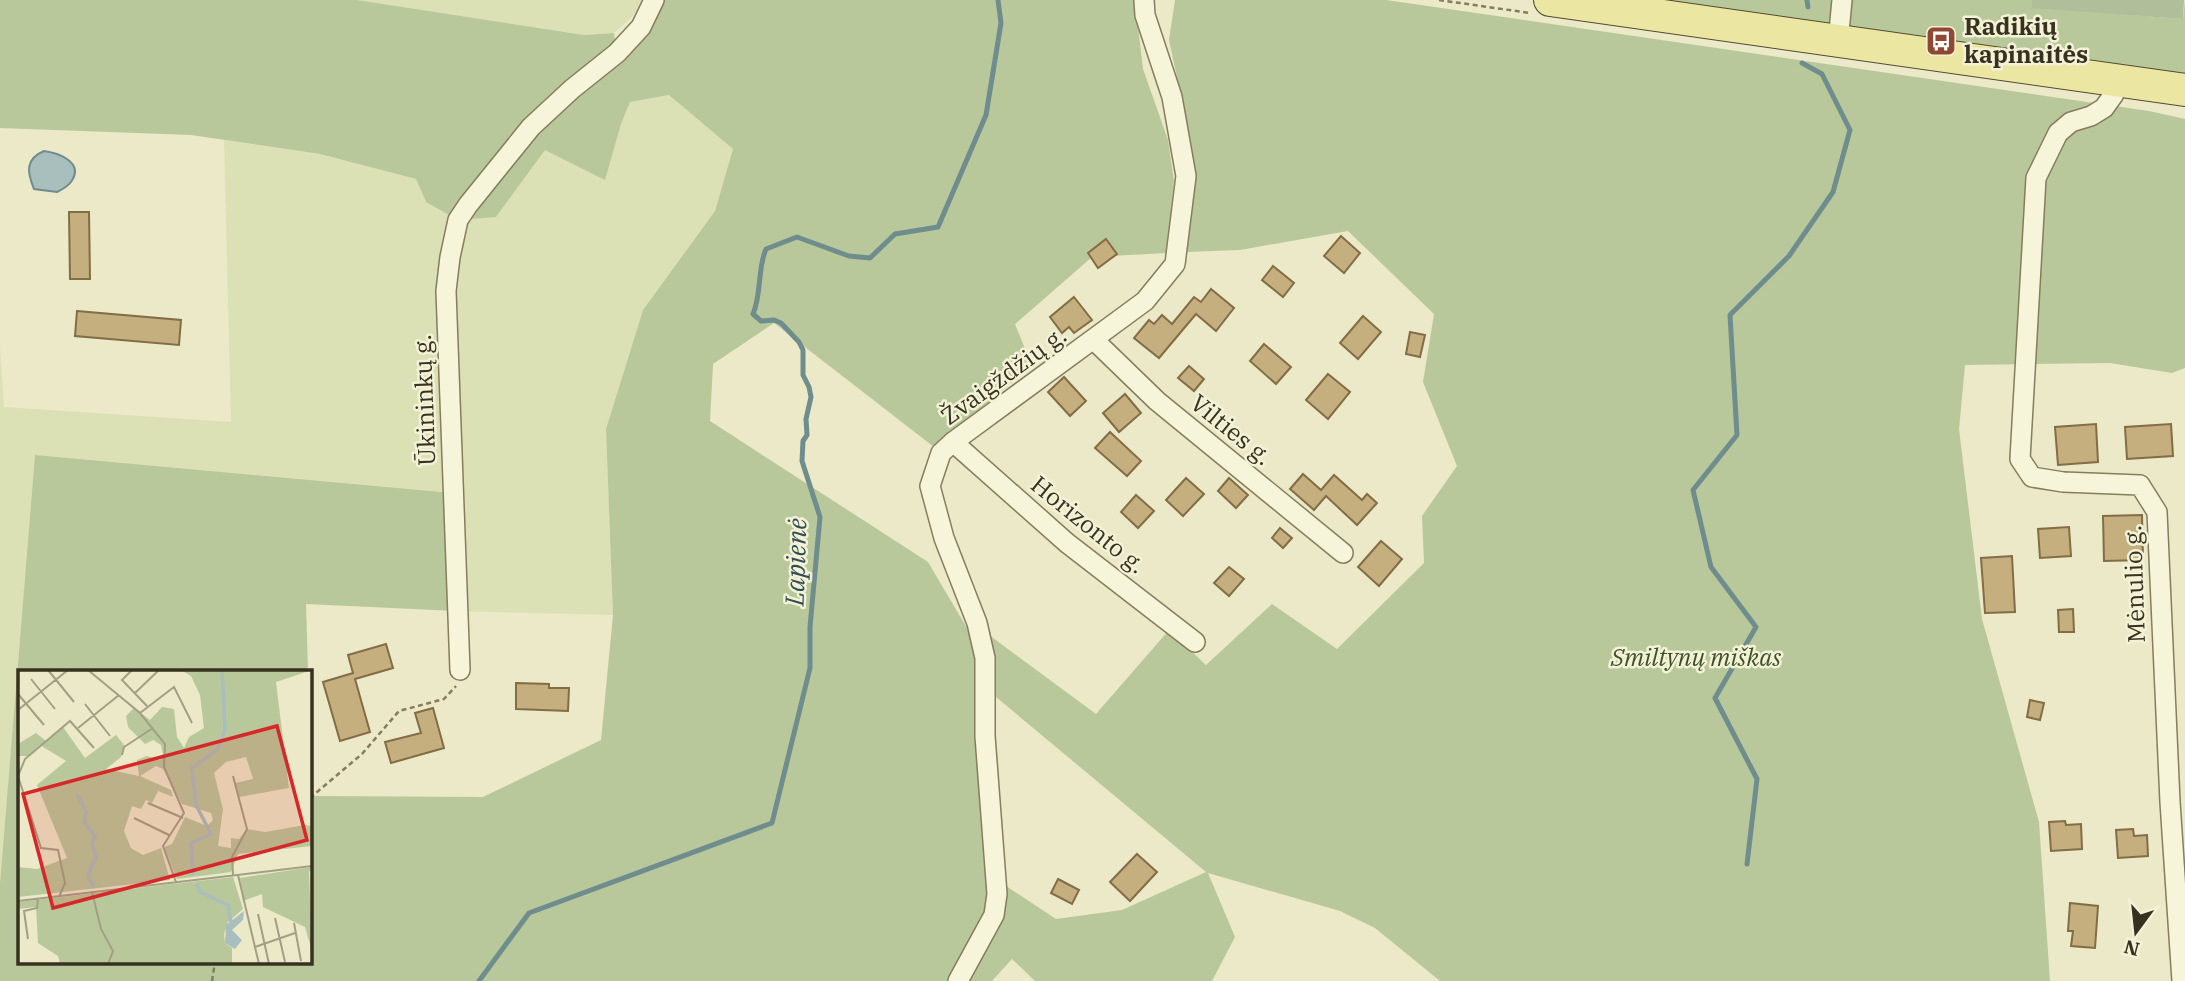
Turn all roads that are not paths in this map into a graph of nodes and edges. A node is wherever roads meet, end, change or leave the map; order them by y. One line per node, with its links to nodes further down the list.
1 (653, 0): 12 (street, Ūkininkų g.)
2 (1144, 0): 8 (street, Žvaigždžių g.)
3 (1550, 0): 5 (main road)
4 (1842, 0): 5 (street)
5 (1839, 42): 6 (main road)
6 (2116, 80): 7 (main road); 14 (street, Mėnulio g.)
7 (2185, 90)
8 (1094, 340): 9 (street, Žvaigždžių g.); 10 (street, Vilties g.)
9 (953, 443): 11 (street, Horizonto g.); 13 (street, Žvaigždžių g.)
10 (1343, 553)
11 (1195, 642)
12 (460, 670)
13 (958, 981)
14 (2182, 981)

